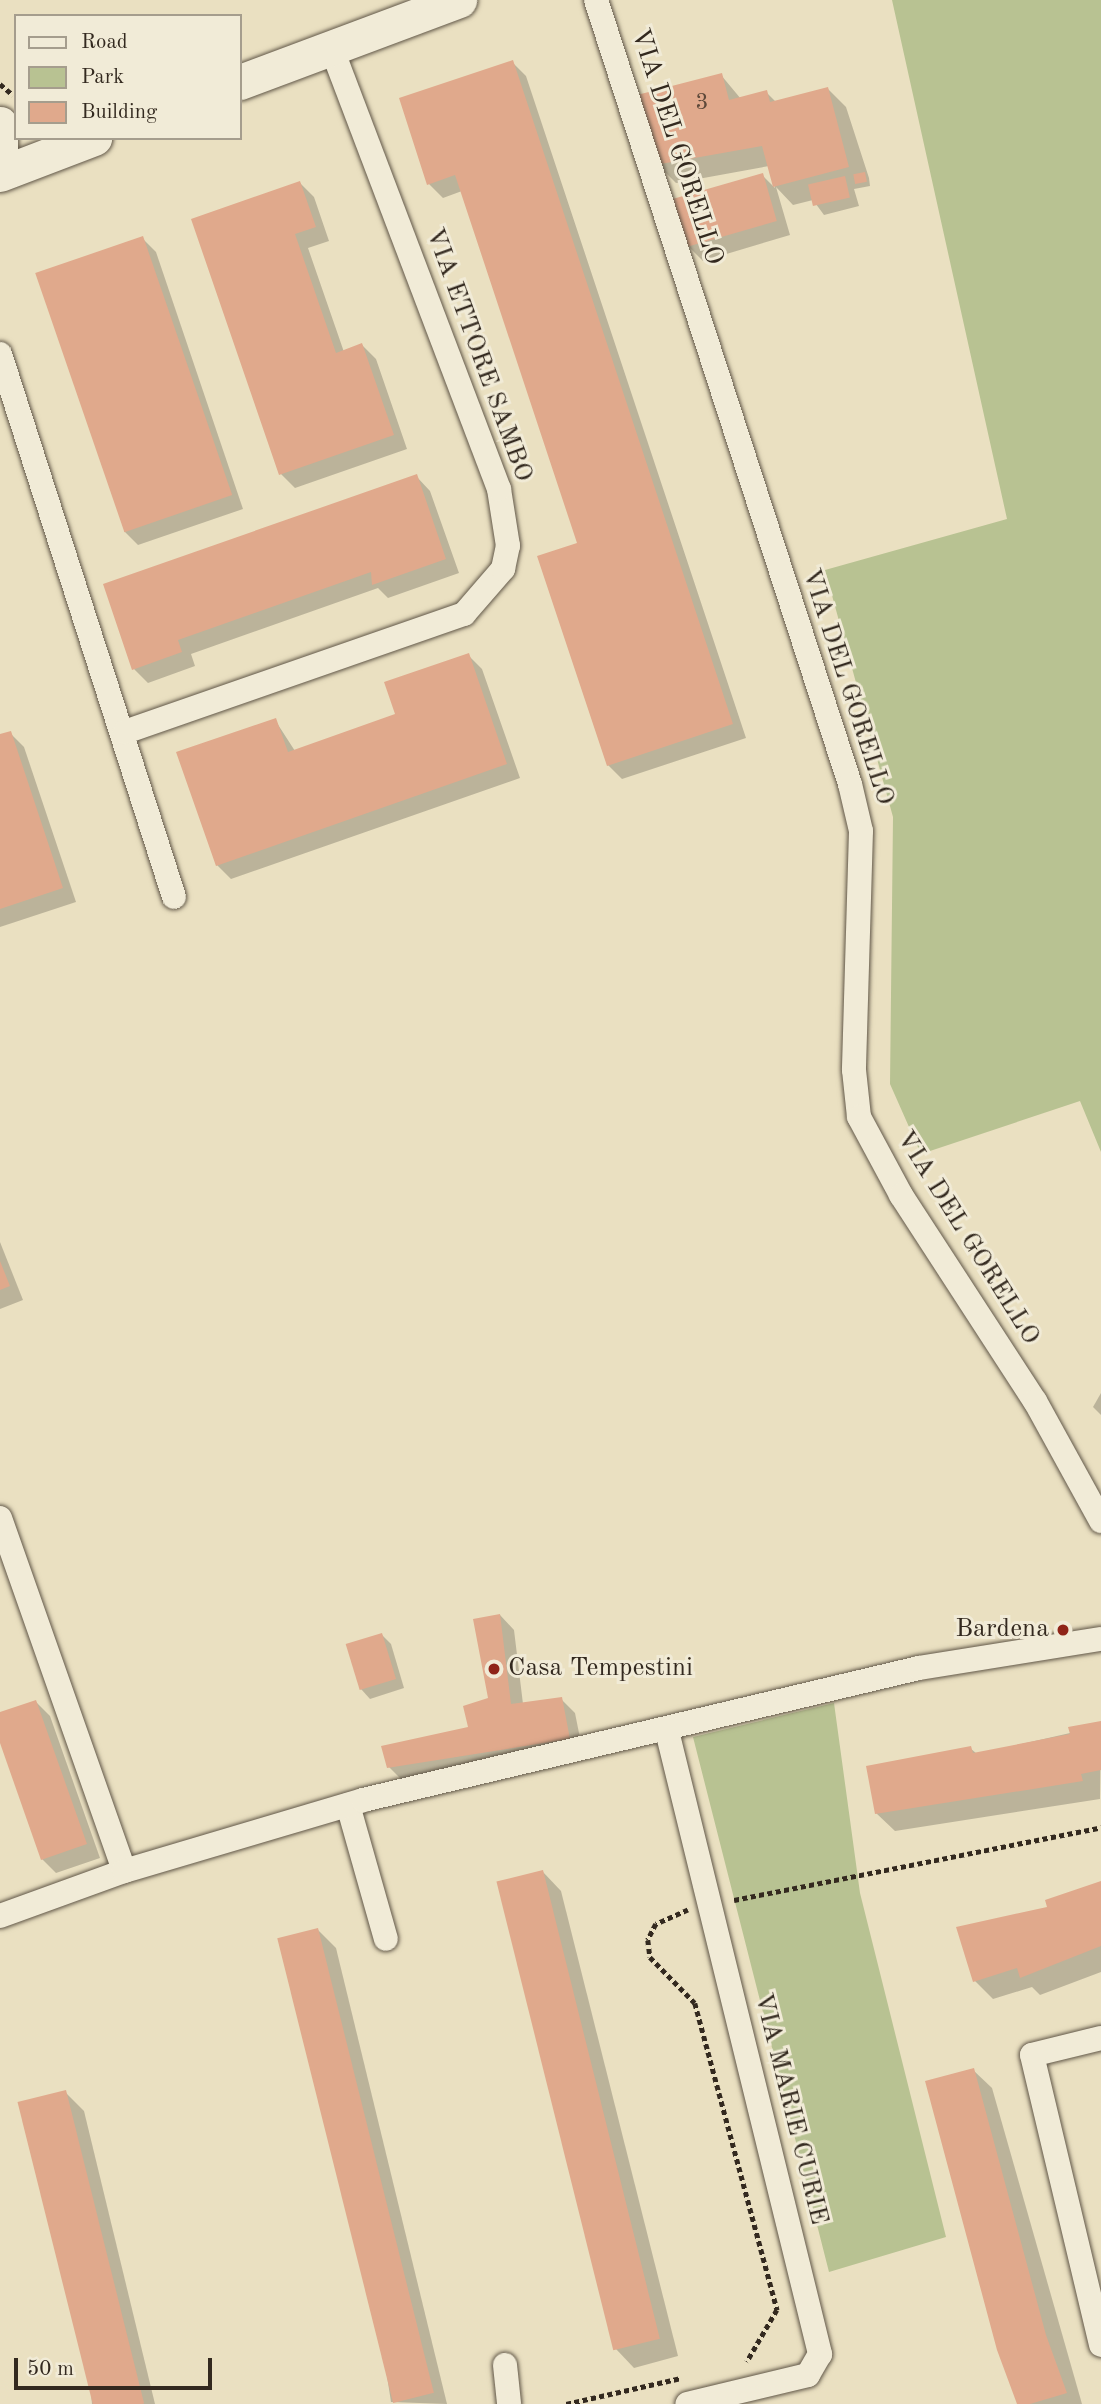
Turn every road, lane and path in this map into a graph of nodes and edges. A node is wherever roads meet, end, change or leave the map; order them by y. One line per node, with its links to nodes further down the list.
1 (460, 0): 3 (street)
2 (596, 0): 15 (street, VIA DEL GORELLO)
3 (331, 47): 4 (street); 12 (street, VIA ETTORE SAMBO)
4 (242, 81)
5 (0, 84): 6 (path)
6 (14, 96)
7 (0, 124): 9 (street)
8 (82, 140): 10 (street)
9 (0, 159)
10 (0, 174)
11 (0, 354): 12 (street)
12 (125, 732): 13 (street)
13 (174, 897)
14 (0, 1518): 19 (street)
15 (1101, 1521)
16 (1101, 1639): 17 (street)
17 (667, 1731): 18 (street); 26 (street, VIA MARIE CURIE)
18 (348, 1805): 19 (street); 21 (street)
19 (124, 1871): 20 (street)
20 (0, 1916)
21 (386, 1939)
22 (1101, 2038): 23 (street)
23 (1101, 2345)
24 (505, 2365): 25 (street)
25 (509, 2404)
26 (687, 2404)

